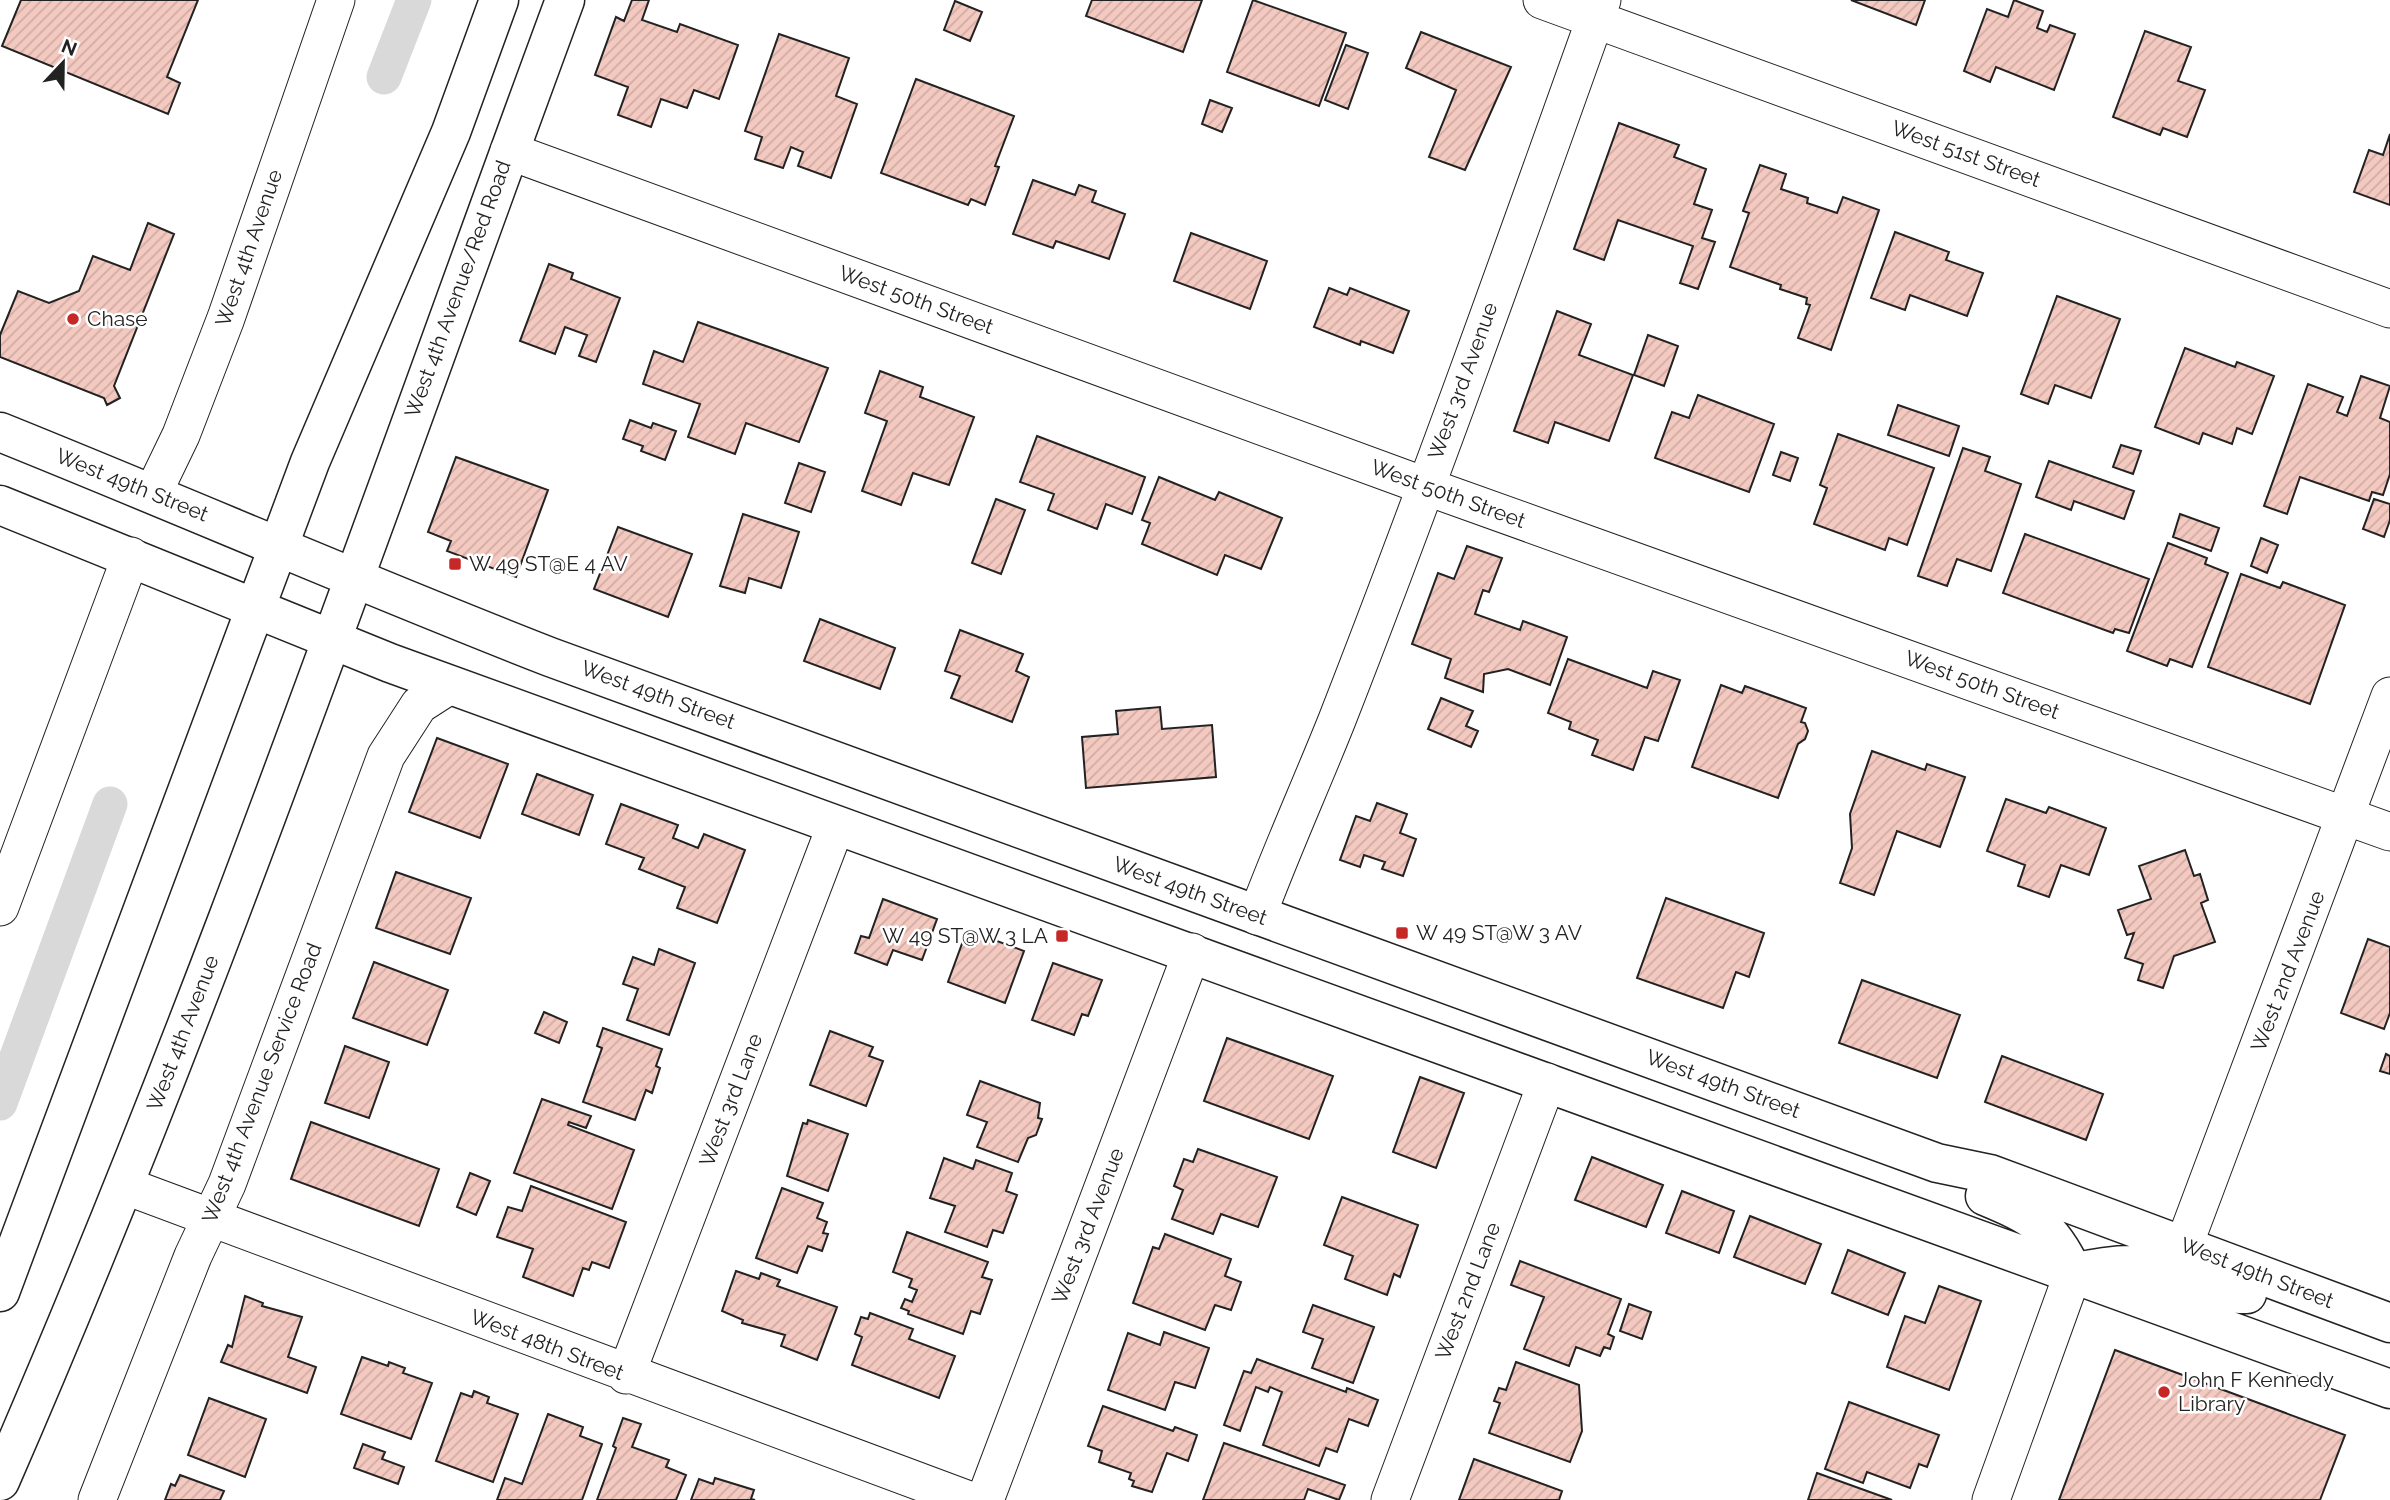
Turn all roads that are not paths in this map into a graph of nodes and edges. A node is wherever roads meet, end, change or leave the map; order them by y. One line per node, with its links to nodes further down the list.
1 (336, 0): 10 (street, West 4th Avenue)
2 (499, 0): 12 (main road)
3 (565, 0): 6 (main road, West 4th Avenue/Red Road)
4 (1542, 0): 5 (street, West 51st Street)
5 (1599, 10): 7 (street, West 51st Street); 9 (street, West 3rd Avenue)
6 (509, 151): 9 (street, West 50th Street); 14 (main road, West 4th Avenue/Red Road)
7 (2390, 309)
8 (0, 432): 10 (main road, West 49th Street)
9 (1425, 486): 19 (street, West 50th Street); 23 (street, West 3rd Avenue)
10 (153, 494): 12 (main road, West 49th Street)
11 (0, 505): 13 (main road)
12 (278, 546): 14 (main road, West 49th Street); 15 (main road)
13 (131, 556): 15 (main road); 22 (street)
14 (353, 579): 16 (main road, West 4th Avenue); 23 (main road, West 49th Street)
15 (256, 608): 16 (main road); 33 (main road)
16 (331, 639): 17 (main road); 29 (main road, West 4th Avenue)
17 (450, 685): 20 (main road); 30 (street, West 4th Avenue Service Road)
18 (2390, 696): 19 (street, West 2nd Avenue)
19 (2347, 816): 21 (street, West 50th Street); 31 (street, West 2nd Avenue)
20 (836, 825): 24 (main road); 36 (street, West 3rd Lane)
21 (2390, 832)
22 (0, 907)
23 (1257, 916): 24 (main road); 26 (main road); 28 (main road, West 49th Street)
24 (1127, 928): 25 (main road)
25 (1192, 952): 26 (main road); 41 (street, West 3rd Avenue)
26 (1318, 998): 27 (main road)
27 (1547, 1082): 32 (main road); 42 (street, West 2nd Lane)
28 (1937, 1163): 31 (main road, West 49th Street); 32 (main road)
29 (125, 1186): 30 (street, West 48th Street); 38 (main road, West 4th Avenue)
30 (211, 1218): 36 (street, West 48th Street); 39 (street, West 4th Avenue Service Road)
31 (2184, 1245): 34 (main road, West 49th Street)
32 (2073, 1273): 34 (main road); 37 (main road); 43 (street)
33 (0, 1292)
34 (2308, 1293): 35 (main road, West 49th Street)
35 (2390, 1323)
36 (626, 1375): 40 (street, West 48th Street)
37 (2390, 1389)
38 (0, 1481)
39 (97, 1500)
40 (969, 1500)
41 (985, 1500)
42 (1390, 1500)
43 (1991, 1500)

